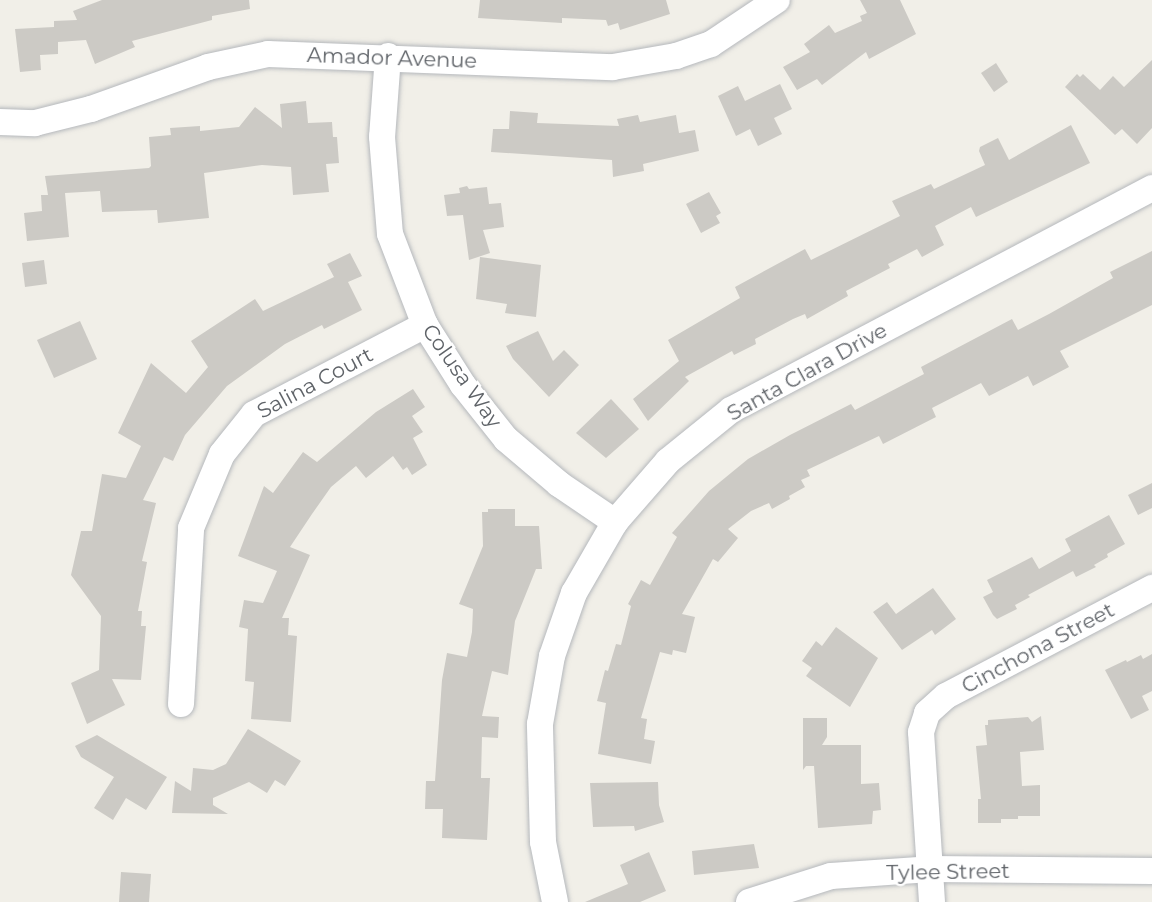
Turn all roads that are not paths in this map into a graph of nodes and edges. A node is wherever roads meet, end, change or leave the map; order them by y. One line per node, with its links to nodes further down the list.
1 (777, 0): 2 (street, Amador Avenue)
2 (388, 56): 3 (street, Amador Avenue); 5 (street, Colusa Way)
3 (0, 122)
4 (1152, 188): 6 (street, Santa Clara Drive)
5 (425, 325): 6 (street, Colusa Way); 8 (street, Salina Court)
6 (615, 522): 11 (street, Santa Clara Drive)
7 (1152, 588): 9 (street, Cinchona Street)
8 (181, 704)
9 (930, 869): 10 (street, Tylee Street); 12 (street, Tylee Street); 13 (street)
10 (1152, 871)
11 (555, 902)
12 (749, 902)
13 (932, 902)

